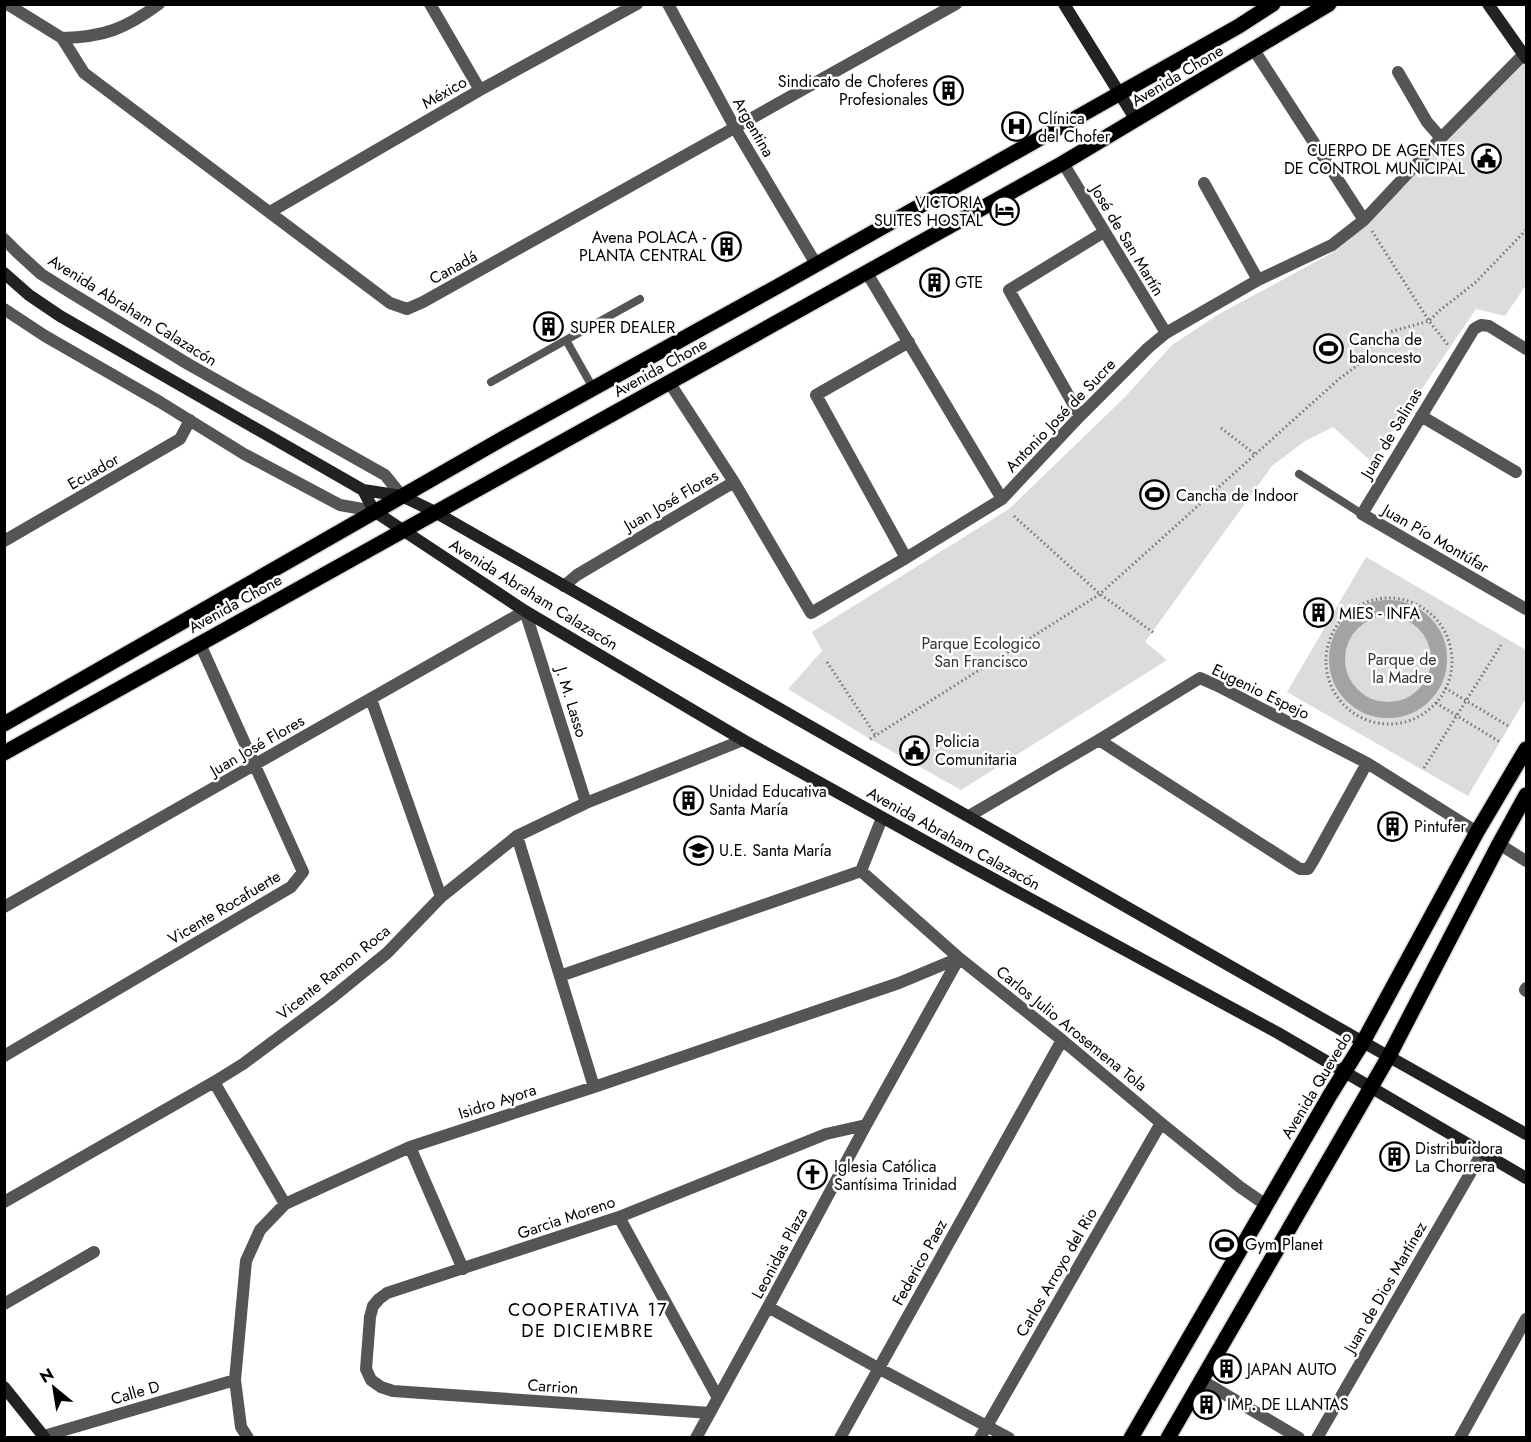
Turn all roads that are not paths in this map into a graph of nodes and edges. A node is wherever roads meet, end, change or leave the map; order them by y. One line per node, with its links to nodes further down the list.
1 (7, 4): 11 (street, Canadá)
2 (159, 4): 11 (street)
3 (430, 4): 15 (street)
4 (637, 4): 15 (street, México)
5 (668, 4): 18 (street, Argentina)
6 (956, 4): 18 (street, Canadá)
7 (1064, 4): 16 (main road)
8 (1273, 4): 16 (main road, Avenida Chone)
9 (1329, 4): 12 (main road, Avenida Chone)
10 (1488, 4): 13 (main road)
11 (62, 38): 22 (street, Canadá)
12 (1254, 50): 17 (main road, Avenida Chone); 23 (street)
13 (1526, 55): 19 (street, Antonio José de Sucre)
14 (1398, 72): 19 (street)
15 (480, 90): 22 (street, México)
16 (1119, 94): 17 (main road); 26 (main road, Avenida Chone)
17 (1136, 120): 20 (main road, Avenida Chone)
18 (735, 128): 22 (street, Canadá); 26 (street, Argentina)
19 (1441, 138): 23 (street, Antonio José de Sucre)
20 (1063, 163): 24 (street, José de San Martín); 28 (main road, Avenida Chone)
21 (1204, 183): 29 (street)
22 (270, 212)
23 (1365, 220): 29 (street, Antonio José de Sucre)
24 (1104, 232): 32 (street, José de San Martín); 39 (street)
25 (4, 239): 46 (street, Avenida Abraham Calazacón)
26 (816, 264): 38 (main road, Avenida Chone)
27 (4, 273): 45 (main road, Avenida Abraham Calazacón)
28 (867, 273): 34 (street); 37 (main road, Avenida Chone)
29 (1258, 280): 32 (street, Antonio José de Sucre)
30 (640, 298): 33 (lane)
31 (4, 309): 41 (street, Avenida Abraham Calazacón)
32 (1166, 333): 39 (street, Antonio José de Sucre)
33 (566, 340): 36 (lane); 38 (lane)
34 (909, 342): 47 (street); 53 (street)
35 (1527, 349): 40 (street, Juan de Salinas)
36 (491, 382)
37 (669, 382): 44 (street, Antonio José de Sucre); 49 (main road, Avenida Chone)
38 (593, 388): 46 (main road, Avenida Chone)
39 (1080, 416): 47 (street, Antonio José de Sucre)
40 (1421, 416): 42 (street); 50 (street, Juan de Salinas)
41 (190, 420): 48 (street, Avenida Abraham Calazacón); 52 (street, Ecuador)
42 (1516, 472)
43 (1299, 474): 50 (lane, Juan Pío Montúfar)
44 (734, 482): 53 (street, Antonio José de Sucre); 54 (street, Juan José Flores)
45 (363, 490): 46 (main road, Avenida Abraham Calazacón); 48 (main road, Avenida Abraham Calazacón)
46 (402, 496): 48 (main road, Avenida Chone); 49 (main road, Avenida Abraham Calazacón)
47 (1002, 499): 53 (street, Antonio José de Sucre)
48 (374, 511): 51 (main road, Avenida Abraham Calazacón); 59 (main road, Avenida Chone)
49 (435, 512): 51 (main road, Avenida Chone); 54 (main road, Avenida Abraham Calazacón)
50 (1362, 514): 55 (street, Juan Pío Montúfar)
51 (402, 530): 56 (main road, Avenida Abraham Calazacón); 57 (main road, Avenida Chone)
52 (4, 541)
53 (906, 558)
54 (564, 585): 68 (main road, Avenida Abraham Calazacón)
55 (1527, 609)
56 (525, 611): 58 (street, Juan José Flores); 60 (main road, Avenida Abraham Calazacón); 67 (street, J. M. Lasso)
57 (200, 644): 63 (main road, Avenida Chone); 65 (street, Vicente Rocafuerte)
58 (371, 699): 65 (street, Juan José Flores); 75 (street)
59 (4, 724)
60 (743, 740): 67 (street, Vicente Ramon Roca); 69 (main road, Avenida Abraham Calazacón)
61 (1099, 740): 64 (street, Eugenio Espejo); 64 (street); 68 (street, Eugenio Espejo)
62 (1527, 749): 70 (main road, Avenida Quevedo)
63 (4, 753)
64 (1367, 763): 70 (street, Eugenio Espejo)
65 (255, 765): 76 (street, Juan José Flores); 81 (street, Vicente Rocafuerte)
66 (1527, 795): 72 (main road)
67 (586, 803): 71 (street, Vicente Ramon Roca)
68 (969, 816): 80 (main road, Avenida Abraham Calazacón)
69 (882, 818): 74 (street); 83 (main road, Avenida Abraham Calazacón)
70 (1478, 832): 80 (main road, Avenida Quevedo)
71 (517, 836): 75 (street, Vicente Ramon Roca); 78 (street)
72 (1499, 844): 73 (street); 82 (main road)
73 (1527, 861)
74 (861, 871): 77 (street, Carlos Julio Arosemena Tola); 78 (street)
75 (441, 897): 84 (street, Vicente Ramon Roca)
76 (4, 907)
77 (959, 958): 79 (street, Carlos Julio Arosemena Tola); 85 (street, Isidro Ayora); 88 (street, Leonidas Plaza)
78 (560, 976): 85 (street)
79 (1062, 1040): 87 (street, Carlos Julio Arosemena Tola); 102 (street, Federico Paez)
80 (1363, 1042): 82 (main road, Avenida Abraham Calazacón); 83 (main road, Avenida Quevedo)
81 (4, 1056)
82 (1389, 1056): 86 (main road); 89 (main road, Avenida Abraham Calazacón)
83 (1345, 1072): 86 (main road, Avenida Abraham Calazacón); 95 (main road, Avenida Quevedo)
84 (214, 1082): 93 (street, Vicente Ramon Roca); 94 (street)
85 (594, 1087): 90 (street, Isidro Ayora)
86 (1370, 1087): 91 (main road, Avenida Abraham Calazacón); 104 (main road)
87 (1161, 1123): 95 (street, Carlos Julio Arosemena Tola); 109 (street, Carlos Arroyo del Rio)
88 (866, 1125): 96 (street, Garcia Moreno); 100 (street, Leonidas Plaza)
89 (1527, 1134)
90 (410, 1147): 94 (street, Isidro Ayora); 98 (street)
91 (1482, 1153): 92 (main road, Avenida Abraham Calazacón); 119 (street, Juan de Dios Martínez)
92 (1527, 1178)
93 (4, 1202)
94 (285, 1204): 103 (street, Isidro Ayora)
95 (1266, 1205): 116 (main road, Avenida Quevedo)
96 (619, 1217): 98 (street, Garcia Moreno); 107 (street)
97 (94, 1252): 99 (street)
98 (462, 1269): 106 (street, Garcia Moreno)
99 (4, 1305)
100 (768, 1307): 102 (street); 107 (street, Leonidas Plaza)
101 (1527, 1319): 120 (street)
102 (878, 1368): 109 (street); 113 (street, Federico Paez)
103 (235, 1380): 110 (street, Calle D); 111 (street, Isidro Ayora)
104 (1201, 1380): 117 (main road); 118 (street)
105 (4, 1387): 110 (main road)
106 (393, 1391): 108 (street, Carrion)
107 (718, 1398): 108 (street, Leonidas Plaza)
108 (710, 1413): 112 (street, Leonidas Plaza)
109 (986, 1426): 114 (street, Carlos Arroyo del Rio); 115 (street)
110 (45, 1437)
111 (248, 1437)
112 (696, 1437)
113 (840, 1437)
114 (980, 1437)
115 (1009, 1437)
116 (1131, 1437)
117 (1168, 1437)
118 (1299, 1437)
119 (1317, 1437)
120 (1460, 1437)

